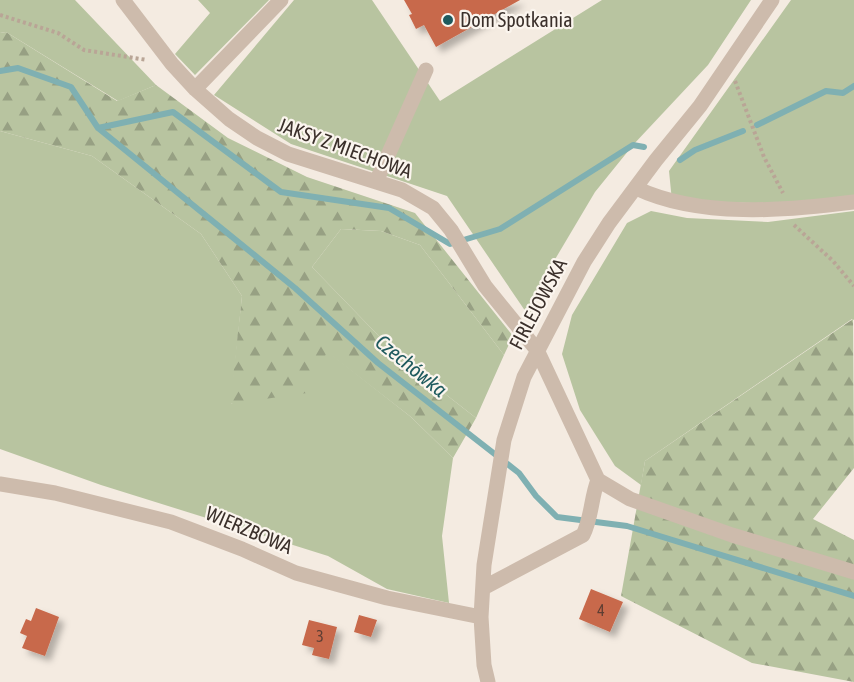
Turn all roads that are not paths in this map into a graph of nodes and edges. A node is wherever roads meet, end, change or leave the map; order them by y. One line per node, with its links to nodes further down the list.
1 (123, 0): 5 (street, JAKSY Z MIECHOWA)
2 (281, 0): 5 (street)
3 (772, 0): 7 (street, FIRLEJOWSKA)
4 (426, 70): 6 (street)
5 (195, 89): 6 (street, JAKSY Z MIECHOWA)
6 (376, 182): 9 (street, JAKSY Z MIECHOWA)
7 (636, 188): 8 (street); 9 (street, FIRLEJOWSKA)
8 (854, 202)
9 (537, 350): 10 (street, JAKSY Z MIECHOWA); 13 (street, FIRLEJOWSKA)
10 (598, 480): 12 (street); 13 (street)
11 (0, 484): 14 (street, WIERZBOWA)
12 (854, 572)
13 (483, 588): 14 (street, FIRLEJOWSKA)
14 (481, 617): 15 (street, FIRLEJOWSKA)
15 (488, 682)

